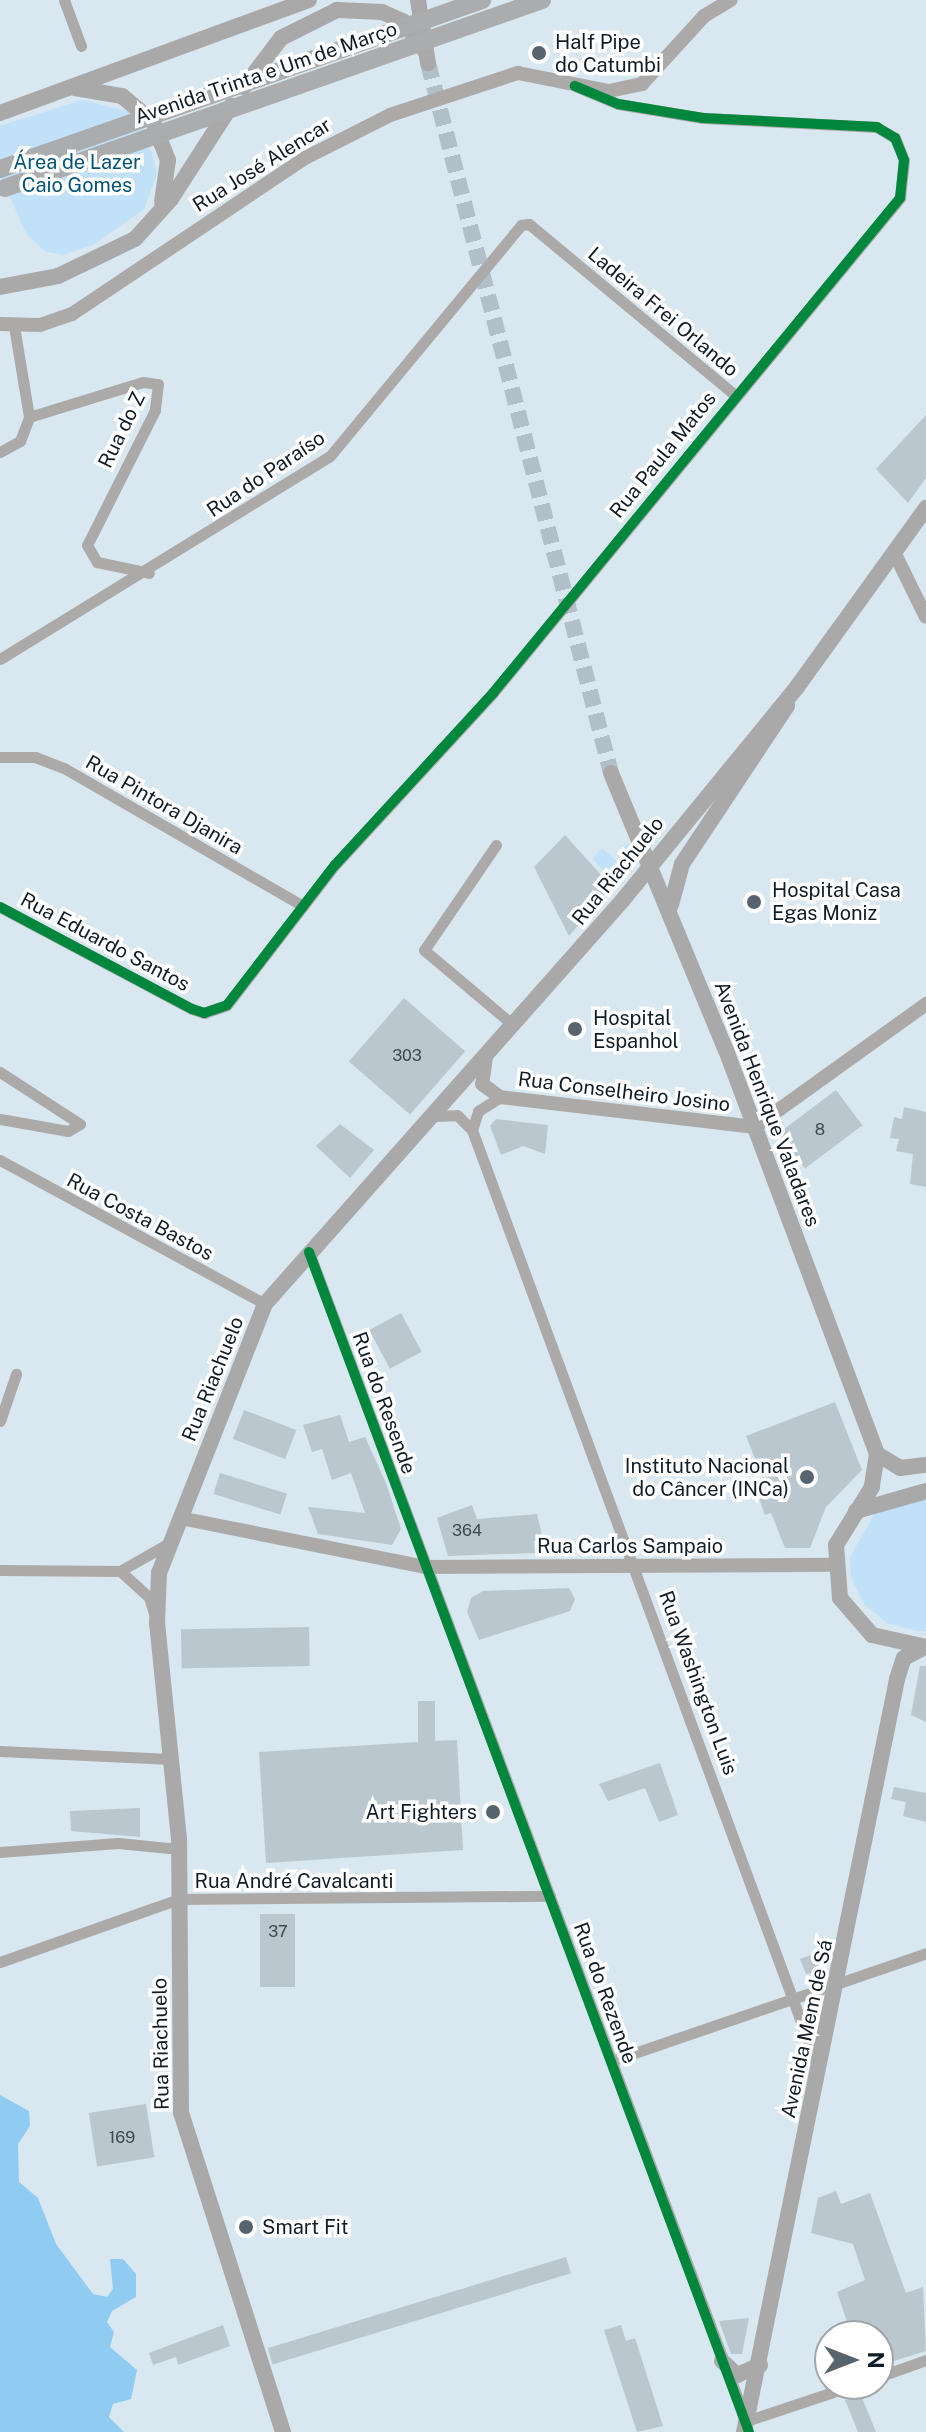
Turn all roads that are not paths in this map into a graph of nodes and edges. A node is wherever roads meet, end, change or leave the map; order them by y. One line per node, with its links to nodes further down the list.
1 (64, 0): 7 (street)
2 (309, 0): 10 (main road)
3 (418, 0): 15 (main road)
4 (482, 0): 13 (main road, Avenida Trinta e Um de Março, bridge)
5 (542, 0): 14 (main road, Avenida Trinta e Um de Março, bridge)
6 (731, 0): 8 (street)
7 (81, 46)
8 (642, 84): 9 (street, Rua José Alencar); 11 (street)
9 (575, 86): 11 (street, Rua Paula Matos); 18 (street, Rua José Alencar)
10 (62, 90): 12 (main road); 15 (main road)
11 (642, 107): 19 (street, Rua Paula Matos)
12 (0, 113)
13 (0, 169)
14 (5, 188)
15 (154, 219): 17 (main road)
16 (568, 255): 19 (street, Ladeira Frei Orlando); 24 (street, Rua do Paraíso)
17 (0, 287)
18 (7, 325): 20 (street)
19 (735, 395): 32 (street, Rua Paula Matos)
20 (29, 417): 21 (street); 24 (street, Rua do Z)
21 (0, 452)
22 (926, 508): 23 (main road, Rua Riachuelo)
23 (894, 552): 25 (street); 27 (main road, Rua Riachuelo)
24 (149, 573): 26 (street, Rua do Paraíso)
25 (926, 617)
26 (0, 659)
27 (797, 687): 31 (main road, Rua Riachuelo); 34 (main road)
28 (0, 757): 32 (street, Rua Pintora Djanira)
29 (611, 773): 31 (main road, Avenida Henrique Valadares)
30 (496, 845): 37 (street)
31 (650, 865): 34 (main road, Avenida Henrique Valadares); 37 (main road, Rua Riachuelo)
32 (303, 906): 36 (street, Rua Paula Matos)
33 (0, 907): 36 (street, Rua Eduardo Santos)
34 (672, 914): 43 (main road, Avenida Henrique Valadares)
35 (926, 1004): 43 (street)
36 (192, 1009)
37 (512, 1024): 38 (main road, Rua Riachuelo)
38 (489, 1050): 40 (street, Rua Conselheiro Josino); 41 (main road, Rua Riachuelo)
39 (0, 1072): 42 (street)
40 (500, 1097): 43 (street, Rua Conselheiro Josino); 44 (street)
41 (426, 1118): 44 (street); 46 (main road, Rua Riachuelo)
42 (0, 1119)
43 (755, 1127): 50 (main road, Avenida Henrique Valadares)
44 (472, 1130): 57 (street, Rua Washington Luis)
45 (0, 1160): 47 (street, Rua Costa Bastos)
46 (309, 1252): 47 (main road, Rua Riachuelo); 58 (street, Rua do Resende)
47 (265, 1304): 54 (main road, Rua Riachuelo)
48 (16, 1374): 49 (street)
49 (0, 1421)
50 (877, 1454): 51 (main road); 53 (main road)
51 (926, 1465)
52 (926, 1491): 53 (main road)
53 (851, 1514): 56 (main road)
54 (180, 1518): 55 (main road, Rua Riachuelo); 58 (street, Rua Carlos Sampaio)
55 (171, 1542): 60 (street); 61 (main road, Rua Riachuelo)
56 (833, 1565): 57 (street, Rua Carlos Sampaio); 62 (main road)
57 (635, 1566): 58 (street, Rua Carlos Sampaio); 72 (street, Rua Washington Luis)
58 (426, 1567): 67 (street, Rua do Rezende)
59 (0, 1570): 60 (street)
60 (120, 1571): 61 (street)
61 (157, 1623): 64 (main road, Rua Riachuelo)
62 (926, 1647): 71 (main road, Avenida Mem de Sá)
63 (0, 1751): 64 (street)
64 (171, 1759): 65 (main road, Rua Riachuelo)
65 (179, 1849): 66 (street); 68 (main road, Rua Riachuelo)
66 (0, 1852)
67 (550, 1896): 68 (street, Rua André Cavalcanti); 73 (street, Rua do Rezende)
68 (179, 1899): 70 (street, Rua André Cavalcanti); 81 (main road, Rua Riachuelo)
69 (926, 1953): 71 (street)
70 (0, 1962)
71 (838, 1982): 72 (street); 74 (main road, Avenida Mem de Sá)
72 (793, 1998): 73 (street); 74 (street, Rua Washington Luis)
73 (611, 2061): 76 (street, Rua do Rezende)
74 (818, 2070): 77 (main road, Avenida Mem de Sá)
75 (926, 2360): 78 (street)
76 (722, 2361): 77 (main road); 80 (street, Rua do Rezende)
77 (760, 2365): 80 (main road, Avenida Mem de Sá)
78 (894, 2371)
79 (817, 2400): 80 (street)
80 (746, 2428)
81 (283, 2432)

